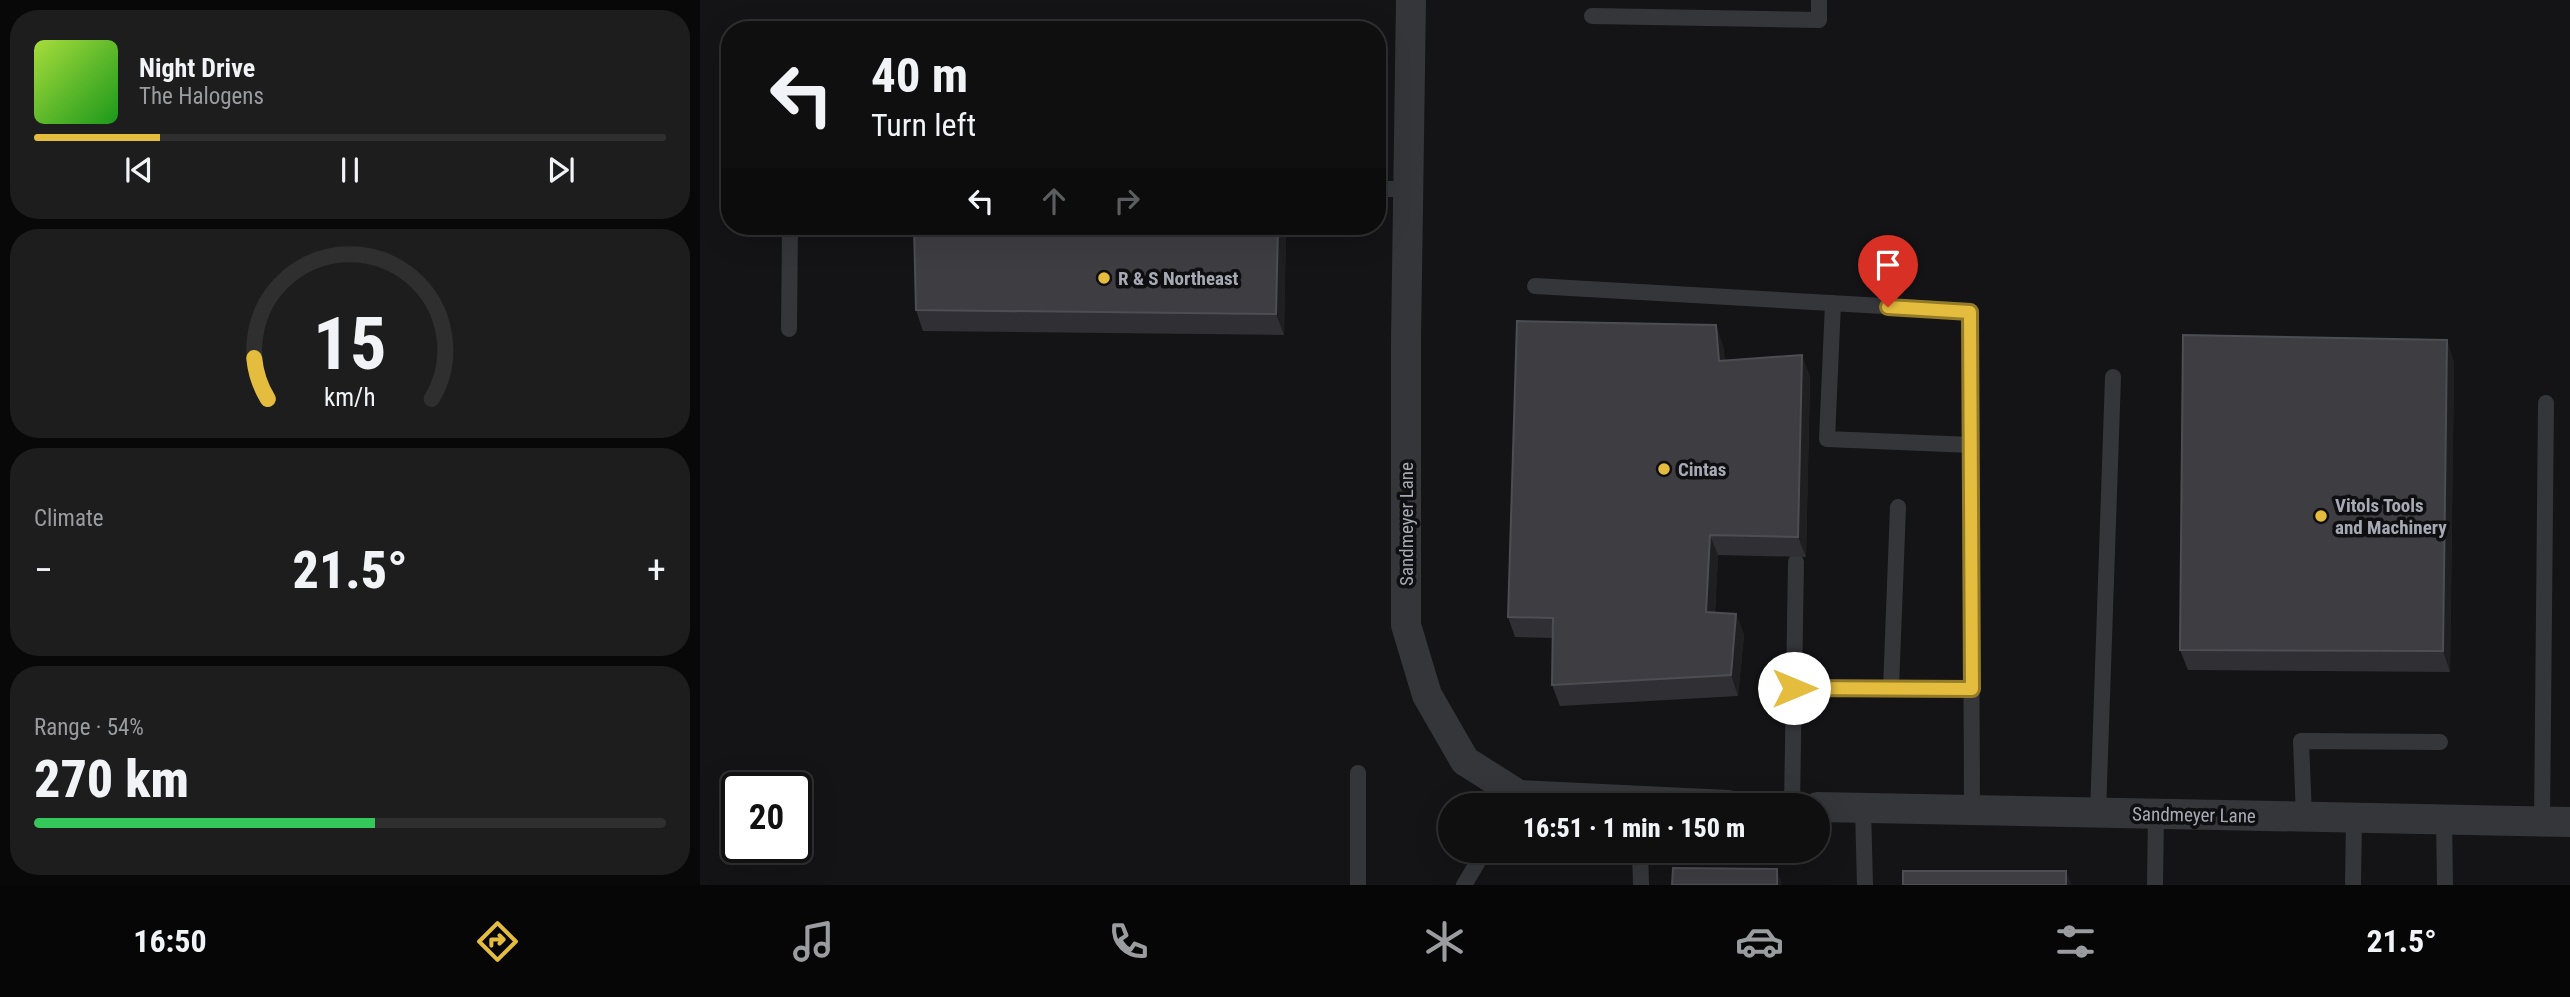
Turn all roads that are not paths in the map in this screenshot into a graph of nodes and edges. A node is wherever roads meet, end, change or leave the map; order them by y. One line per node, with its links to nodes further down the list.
1 (1411, 0): 5 (street, Sandmeyer Lane)
2 (1819, 0): 3 (lane)
3 (1591, 16)
4 (1386, 189): 5 (lane)
5 (1408, 189): 20 (street, Sandmeyer Lane)
6 (790, 235): 9 (lane)
7 (1535, 286): 8 (lane)
8 (1833, 303): 12 (lane); 12 (lane)
9 (789, 329)
10 (2113, 377): 25 (lane)
11 (2546, 404): 30 (lane)
12 (1970, 445): 17 (lane)
13 (1898, 507): 16 (lane)
14 (1796, 562): 15 (lane)
15 (1794, 688): 16 (lane); 21 (lane)
16 (1891, 688): 17 (lane)
17 (1972, 689): 24 (lane)
18 (2440, 743): 27 (lane)
19 (1357, 773): 33 (lane)
20 (1507, 793)
21 (1792, 793)
22 (1830, 807): 23 (street, Sandmeyer Lane)
23 (1863, 808): 24 (street, Sandmeyer Lane); 36 (lane)
24 (1972, 811): 25 (street, Sandmeyer Lane)
25 (2098, 813): 26 (street, Sandmeyer Lane)
26 (2156, 814): 27 (street, Sandmeyer Lane); 37 (lane)
27 (2304, 817): 28 (street, Sandmeyer Lane)
28 (2354, 818): 29 (street, Sandmeyer Lane); 38 (lane)
29 (2444, 820): 30 (street, Sandmeyer Lane); 39 (lane)
30 (2556, 822)
31 (1477, 863): 34 (lane)
32 (1640, 863): 35 (lane)
33 (1358, 885)
34 (1464, 885)
35 (1641, 885)
36 (1865, 885)
37 (2155, 885)
38 (2353, 885)
39 (2445, 885)

